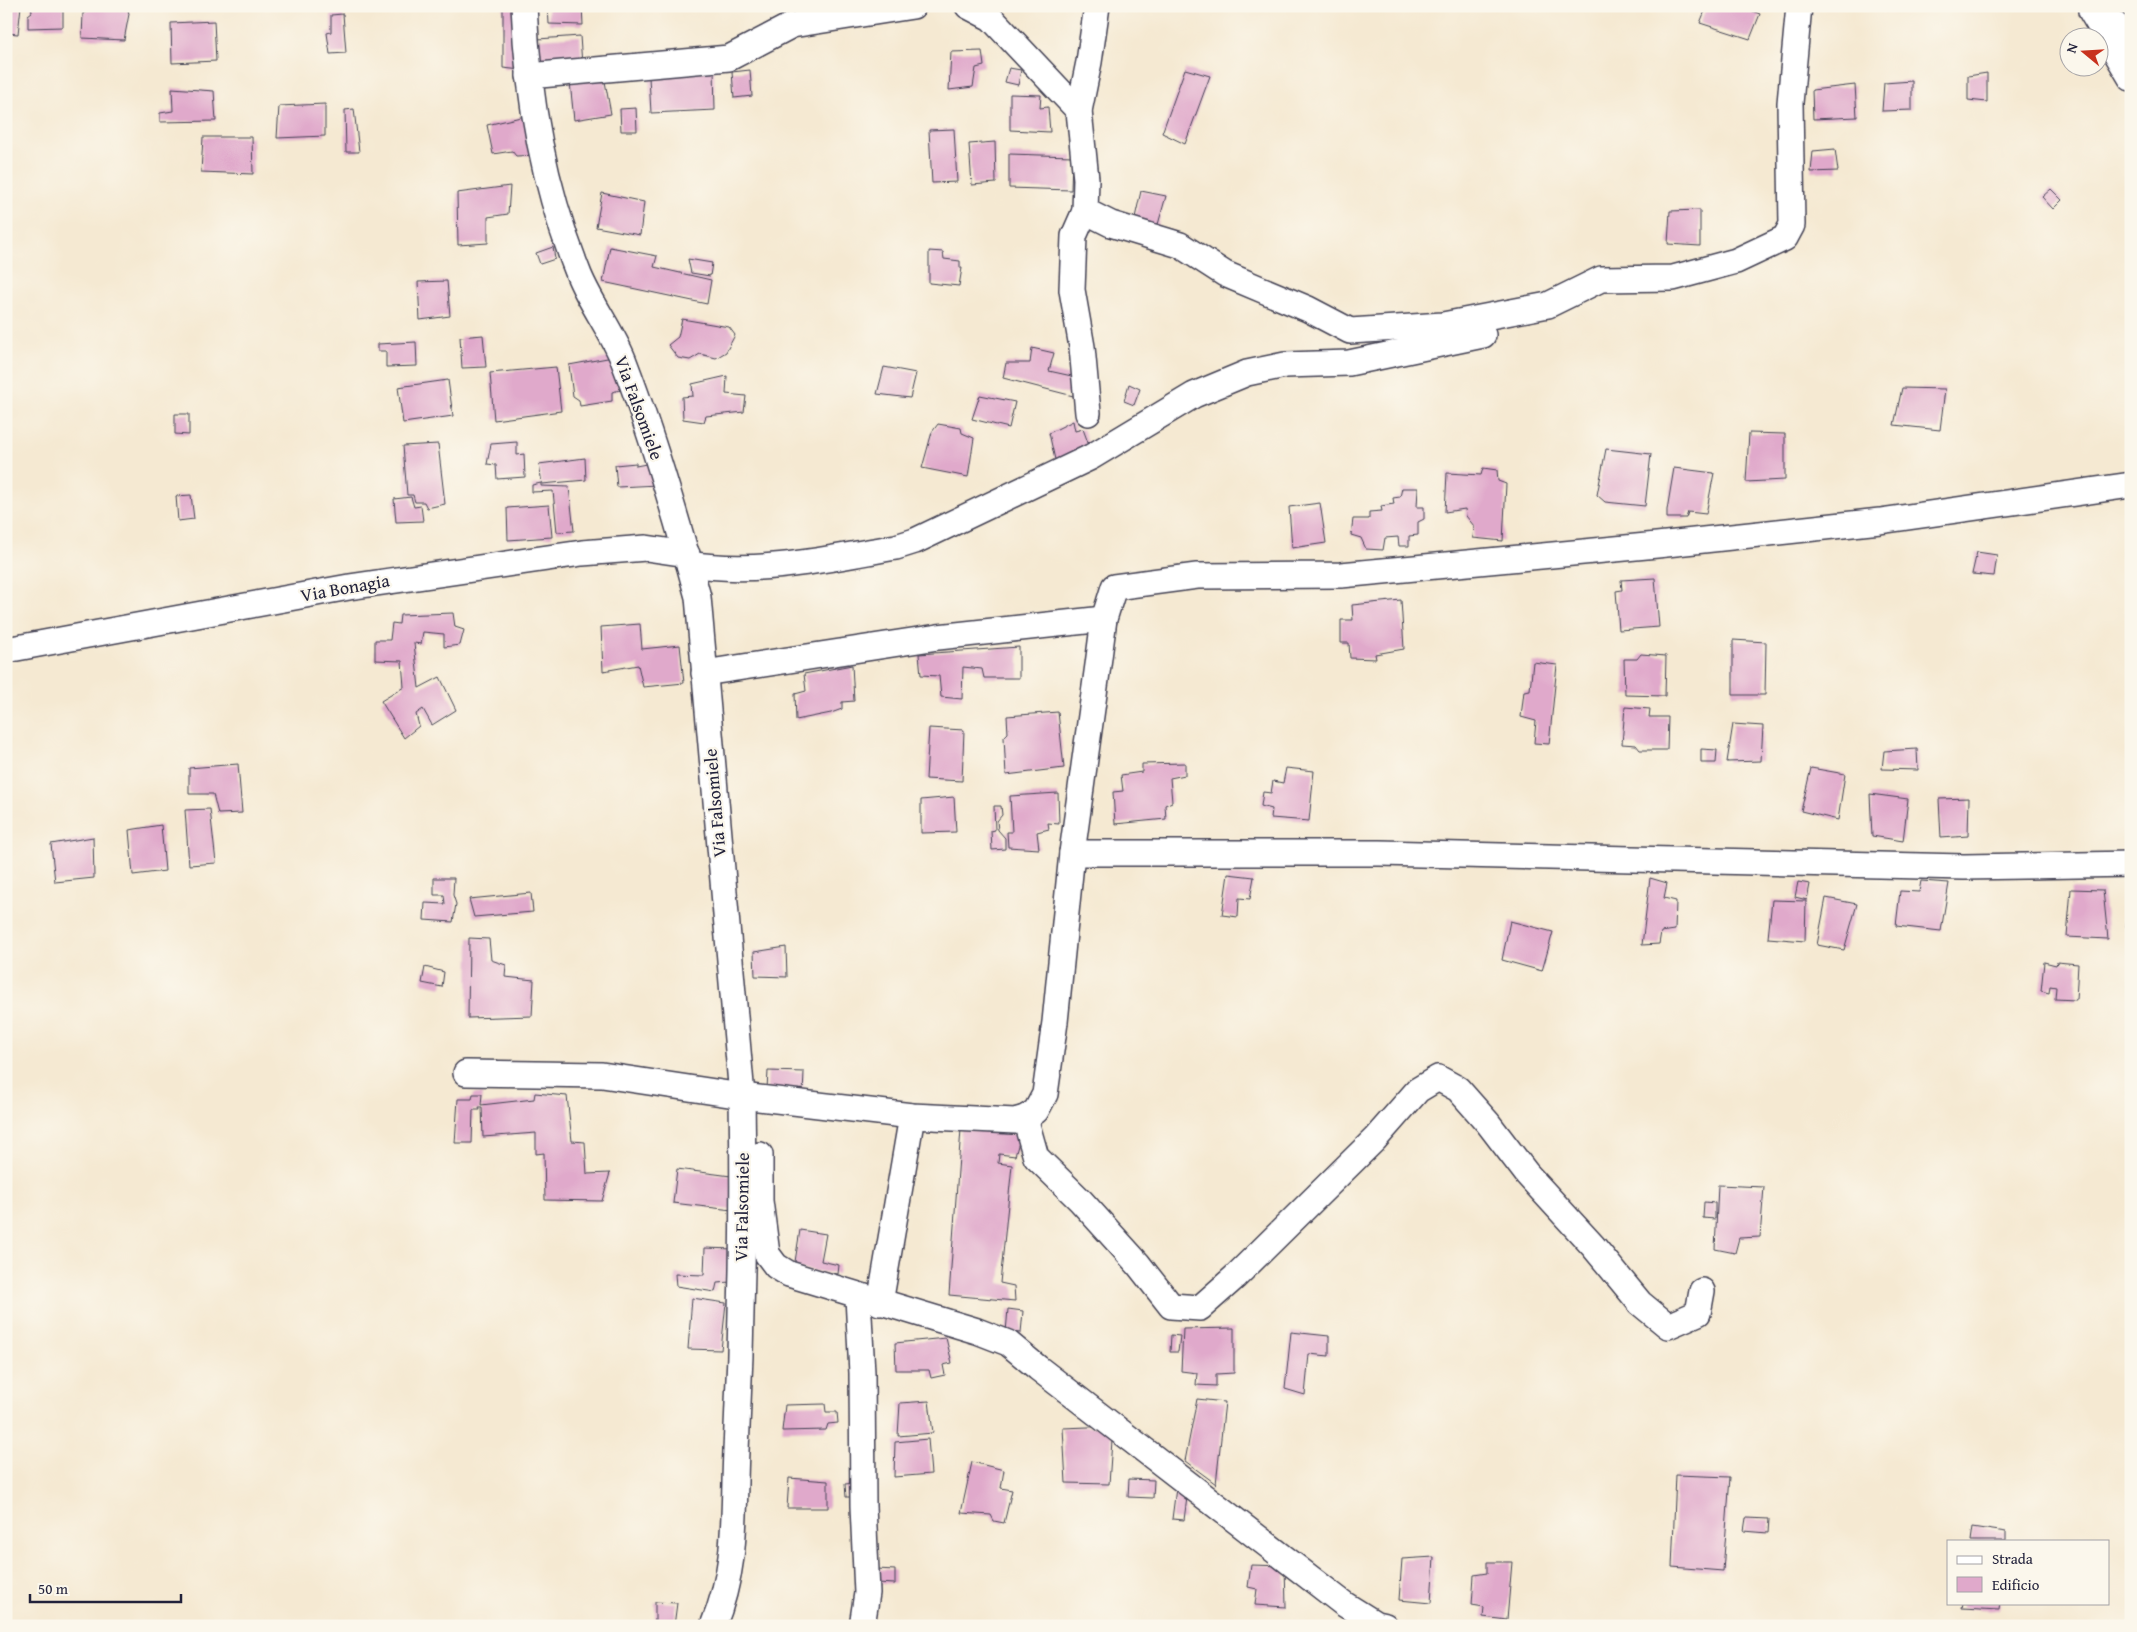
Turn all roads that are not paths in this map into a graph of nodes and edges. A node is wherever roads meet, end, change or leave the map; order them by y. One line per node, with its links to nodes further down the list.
1 (524, 6): 8 (street, Via Falsomiele)
2 (968, 6): 10 (street)
3 (1097, 6): 10 (street)
4 (1799, 6): 11 (street)
5 (898, 7): 8 (street)
6 (2085, 8): 7 (street); 9 (street)
7 (2131, 38)
8 (529, 76): 15 (street, Via Falsomiele)
9 (2131, 78)
10 (1079, 111): 11 (street)
11 (1085, 211): 13 (street)
12 (1483, 335): 15 (street, Via Bonagia)
13 (1088, 413)
14 (2131, 485): 16 (street)
15 (688, 559): 17 (street, Via Bonagia); 18 (street, Via Falsomiele)
16 (1104, 619): 18 (street); 19 (street)
17 (6, 650)
18 (704, 673): 22 (street, Via Falsomiele)
19 (1072, 853): 20 (street); 24 (street)
20 (2131, 864)
21 (466, 1072): 22 (street)
22 (742, 1096): 23 (street); 25 (street, Via Falsomiele)
23 (912, 1116): 24 (street); 27 (street)
24 (1025, 1118): 26 (street)
25 (743, 1142): 27 (street); 28 (street, Via Falsomiele)
26 (1702, 1291)
27 (869, 1300): 29 (street); 30 (street)
28 (713, 1626)
29 (862, 1626)
30 (1385, 1626)

